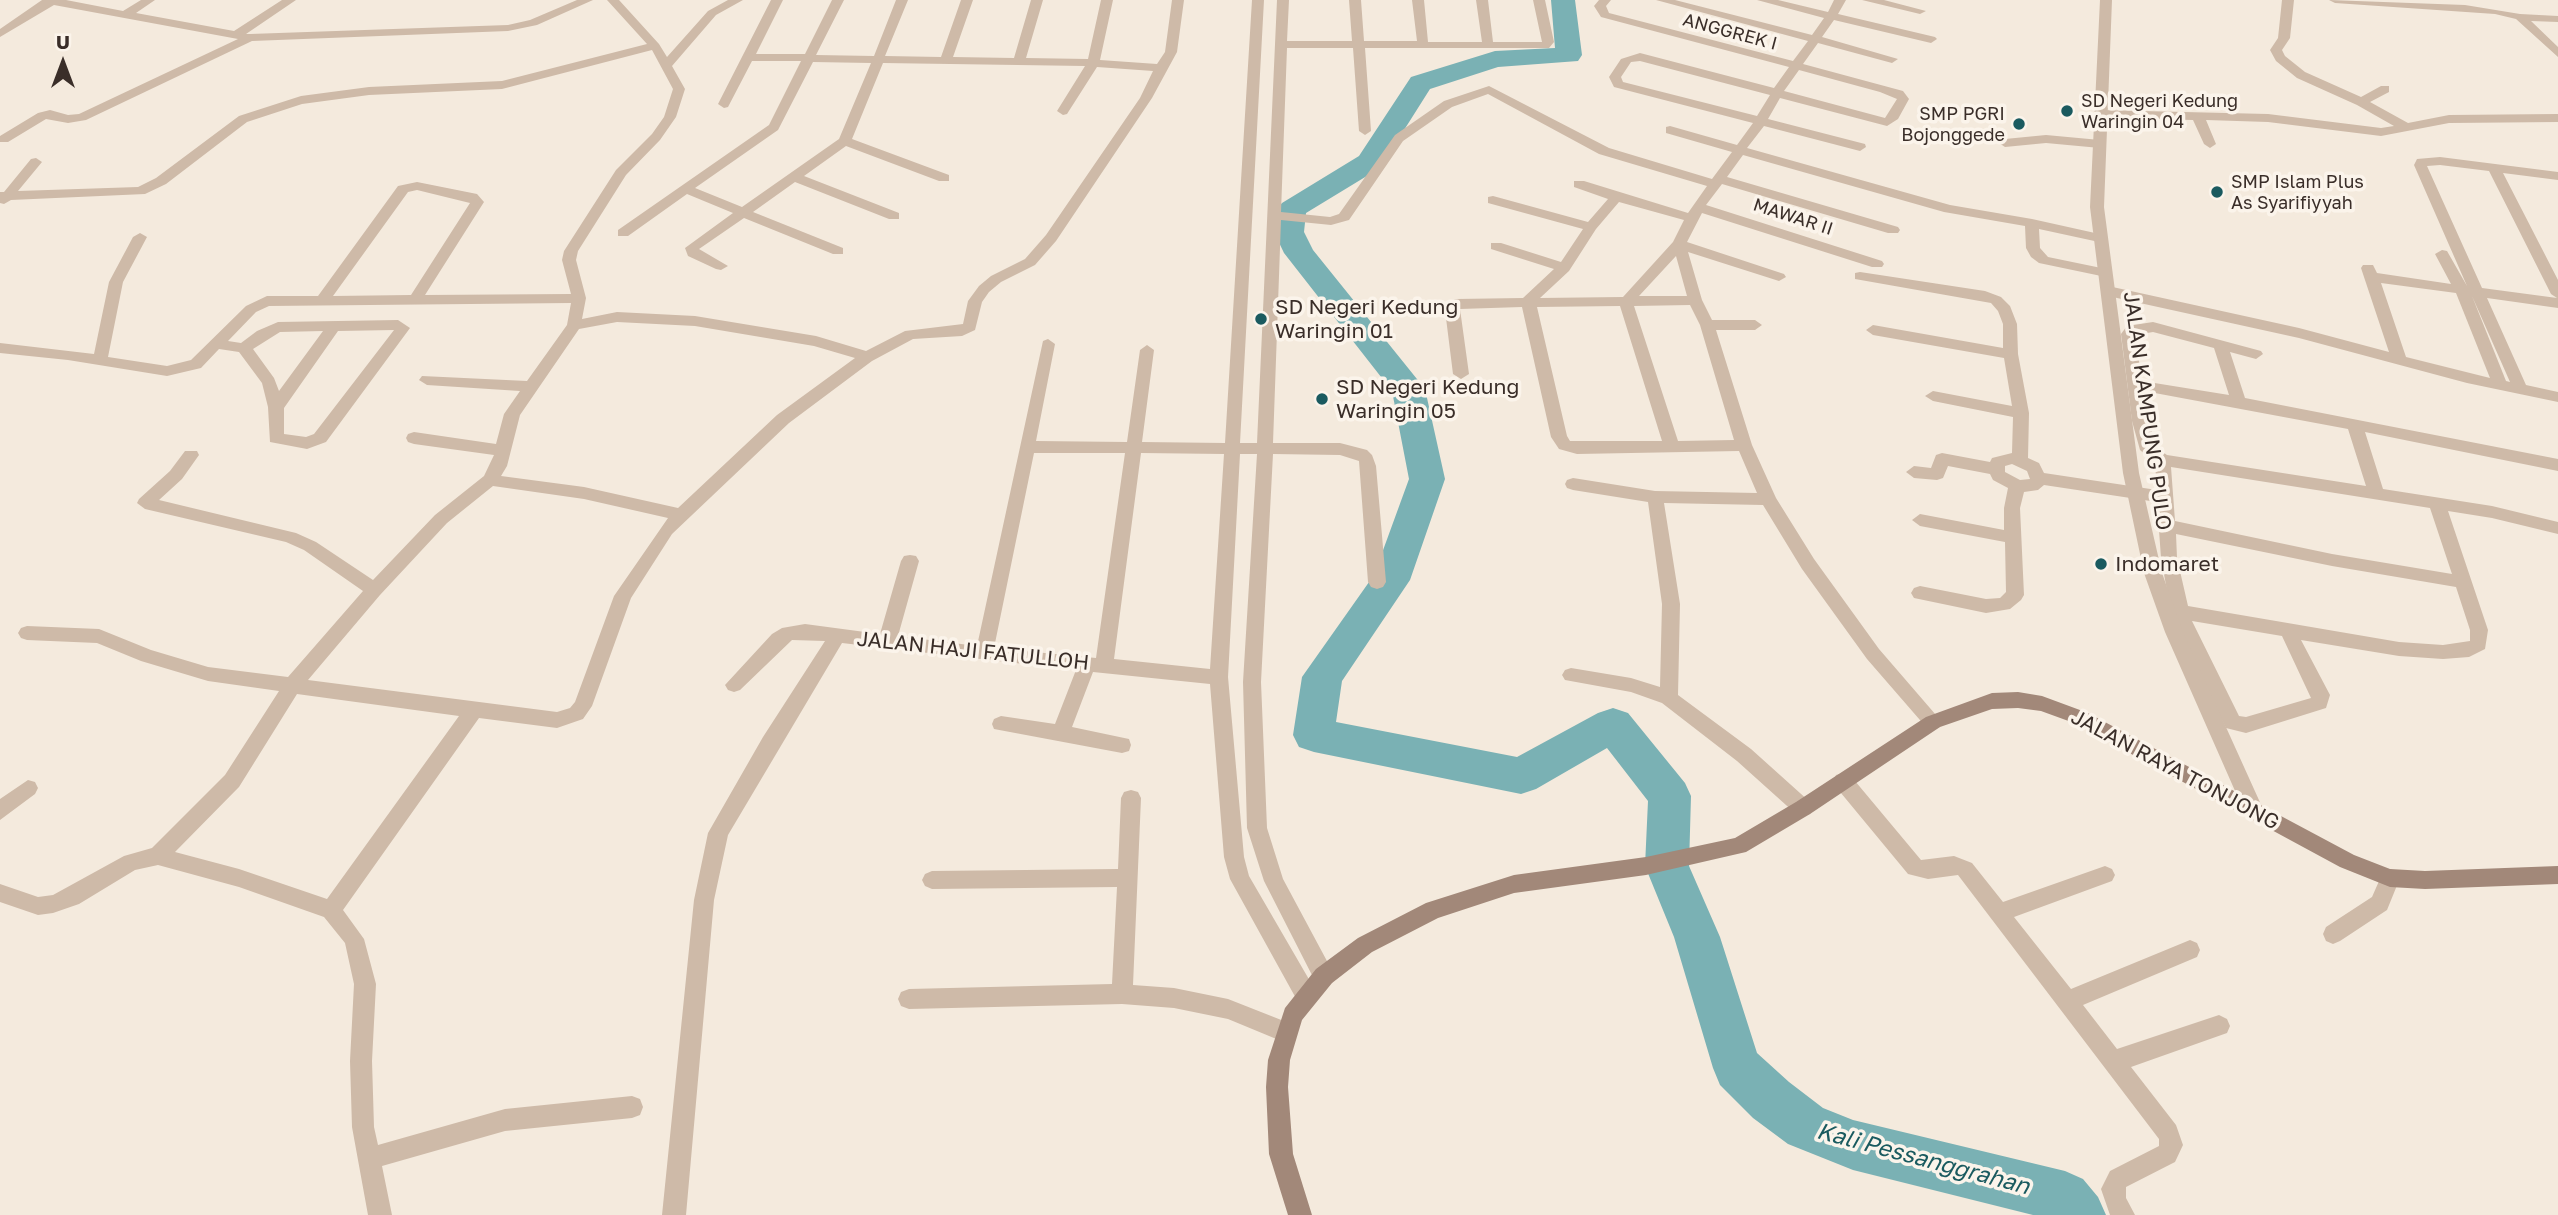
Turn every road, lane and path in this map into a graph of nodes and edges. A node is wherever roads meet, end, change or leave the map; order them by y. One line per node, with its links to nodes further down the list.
1 (50, 0): 33 (street); 39 (street)
2 (149, 0): 33 (street)
3 (264, 0): 29 (street)
4 (551, 0): 31 (street)
5 (587, 0): 31 (street)
6 (613, 0): 47 (street)
7 (737, 0): 57 (street)
8 (777, 0): 50 (street)
9 (838, 0): 51 (street)
10 (902, 0): 52 (street)
11 (967, 0): 54 (street)
12 (1037, 0): 55 (street)
13 (1107, 0): 56 (street)
14 (1178, 0): 59 (street)
15 (1258, 0): 36 (street)
16 (1283, 0): 37 (street)
17 (1355, 0): 45 (street)
18 (1418, 0): 46 (street)
19 (1482, 0): 48 (street)
20 (1539, 0): 48 (street)
21 (1605, 0): 58 (street, ANGGREK I)
22 (1662, 0): 42 (street)
23 (1763, 0): 34 (street)
24 (1839, 0): 34 (street)
25 (1868, 0): 32 (street)
26 (2106, 0): 67 (street, JALAN KAMPUNG PULO)
27 (2288, 0): 64 (street)
28 (2335, 0): 30 (street)
29 (287, 2): 40 (street)
30 (2377, 2): 35 (street)
31 (573, 6): 41 (street)
32 (1920, 11)
33 (126, 14): 40 (street)
34 (1831, 16): 42 (street); 43 (street)
35 (2520, 17): 38 (street); 49 (street)
36 (1258, 18): 37 (street); 62 (street)
37 (1282, 18): 44 (street)
38 (2558, 19)
39 (0, 34)
40 (235, 36): 41 (street)
41 (250, 38): 74 (street)
42 (1815, 38): 53 (street); 58 (street)
43 (1931, 39)
44 (1283, 44): 45 (street); 63 (street)
45 (1359, 45): 46 (street); 73 (street)
46 (1423, 45): 48 (street)
47 (655, 46): 57 (street); 90 (street)
48 (1488, 46)
49 (2558, 53)
50 (749, 57): 51 (street); 65 (street)
51 (810, 58): 52 (street); 88 (street)
52 (880, 59): 54 (street); 75 (street)
53 (1892, 59)
54 (946, 60): 55 (street)
55 (1020, 62): 56 (street)
56 (1093, 63): 59 (street); 66 (street)
57 (666, 66): 117 (street)
58 (1794, 67): 61 (street); 61 (street, ANGGREK I)
59 (1160, 68): 137 (street)
60 (2385, 89): 64 (street)
61 (1778, 91): 70 (street); 70 (street)
62 (1254, 95): 63 (street); 92 (street)
63 (1281, 95): 94 (street)
64 (2361, 102): 71 (street)
65 (724, 104)
66 (1063, 111)
67 (2100, 114): 68 (street); 78 (street, JALAN KAMPUNG PULO)
68 (2199, 116): 71 (street); 77 (street)
69 (2558, 118): 71 (street)
70 (1762, 119): 79 (street); 80 (street)
71 (2406, 127)
72 (1670, 130): 80 (street)
73 (1364, 131)
74 (4, 139)
75 (845, 141): 84 (street); 85 (street)
76 (2005, 143): 78 (street)
77 (2210, 144)
78 (2100, 145): 102 (street, JALAN KAMPUNG PULO)
79 (1860, 147)
80 (1740, 150): 86 (street); 97 (street)
81 (36, 162): 90 (street)
82 (2494, 168): 83 (street); 115 (street); 116 (street)
83 (2558, 176)
84 (795, 177): 93 (street); 96 (street)
85 (944, 178)
86 (1717, 182): 94 (street); 95 (street); 99 (street)
87 (1579, 184): 89 (street, MAWAR II)
88 (685, 189): 93 (street); 100 (street)
89 (1616, 197): 95 (street, MAWAR II); 98 (street)
90 (3, 198)
91 (1493, 200): 98 (street)
92 (1247, 205): 94 (street); 157 (street)
93 (745, 212): 105 (street); 108 (street)
94 (1278, 212): 158 (street)
95 (1694, 213): 103 (street); 107 (street, MAWAR II)
96 (894, 216)
97 (2032, 223): 102 (street); 110 (street)
98 (1591, 227): 109 (street)
99 (1893, 230)
100 (622, 233)
101 (140, 237): 138 (street)
102 (2099, 238): 110 (street, JALAN KAMPUNG PULO)
103 (1679, 244): 112 (street); 118 (street); 122 (street)
104 (1496, 246): 109 (street)
105 (838, 251)
106 (2442, 254): 114 (street)
107 (1877, 264)
108 (721, 266)
109 (1564, 268): 121 (street)
110 (2106, 273): 113 (street, JALAN KAMPUNG PULO)
111 (1860, 276): 135 (street)
112 (1779, 277)
113 (2108, 290): 139 (street); 170 (street, JALAN KAMPUNG PULO)
114 (2462, 290): 115 (street); 139 (street); 142 (street)
115 (2479, 292): 123 (street); 145 (street)
116 (2558, 294)
117 (579, 298): 120 (street); 124 (street)
118 (1695, 300): 122 (street); 125 (street)
119 (322, 301): 120 (street); 120 (street); 129 (street)
120 (414, 301)
121 (1528, 301): 122 (street); 140 (street); 153 (street)
122 (1626, 302): 153 (street)
123 (2558, 303)
124 (574, 325): 137 (street); 144 (street)
125 (1707, 325): 126 (street); 154 (street)
126 (1755, 325)
127 (334, 326): 133 (street); 149 (street); 149 (street)
128 (1873, 330): 135 (street)
129 (216, 344): 133 (street); 138 (street)
130 (1048, 344): 155 (street)
131 (2220, 344): 136 (street); 143 (street); 148 (street)
132 (0, 348): 138 (street)
133 (244, 348): 149 (street)
134 (1147, 350): 156 (street)
135 (2011, 354): 150 (street)
136 (2256, 354)
137 (867, 358): 176 (street)
138 (100, 360)
139 (2399, 360): 142 (street)
140 (1461, 373)
141 (427, 380): 144 (street)
142 (2500, 384): 145 (street)
143 (2136, 385): 148 (street); 162 (street)
144 (529, 386): 159 (street)
145 (2520, 388): 147 (street)
146 (1933, 396): 150 (street)
147 (2558, 397)
148 (2239, 402): 151 (street)
149 (276, 407)
150 (2021, 412): 161 (street)
151 (2355, 426): 163 (street); 171 (street)
152 (415, 438): 159 (street)
153 (1671, 444): 154 (street)
154 (1744, 445): 174 (street)
155 (1027, 447): 156 (street); 191 (street)
156 (1134, 449): 157 (street); 192 (street)
157 (1231, 450): 158 (street); 194 (street)
158 (1265, 450): 182 (street); 220 (street)
159 (503, 451): 167 (street)
160 (191, 455): 184 (street)
161 (2020, 460): 164 (street); 166 (street)
162 (2163, 460): 171 (street); 172 (street)
163 (2558, 465)
164 (1996, 469): 165 (street); 169 (street)
165 (1914, 472)
166 (2038, 478): 169 (street); 170 (street)
167 (490, 480): 176 (street); 184 (street)
168 (1573, 484): 173 (street)
169 (2017, 486): 180 (street)
170 (2134, 492): 172 (street); 207 (street, JALAN KAMPUNG PULO)
171 (2377, 494): 175 (street)
172 (2164, 497): 178 (street)
173 (1655, 498): 174 (street); 197 (street)
174 (1768, 499): 199 (street)
175 (2437, 503): 179 (street); 183 (street)
176 (681, 515): 198 (street)
177 (1920, 520): 180 (street)
178 (2168, 526): 183 (street); 186 (street)
179 (2558, 528)
180 (2014, 538): 185 (street)
181 (910, 561): 190 (street)
182 (1377, 582)
183 (2463, 582): 187 (street)
184 (374, 590): 195 (street)
185 (1920, 593)
186 (2180, 612): 187 (street); 187 (street)
187 (2287, 629)
188 (27, 633): 195 (street)
189 (837, 636): 190 (street, JALAN HAJI FATULLOH); 196 (street); 231 (street, JALAN HAJI FATULLOH)
190 (887, 642): 191 (street, JALAN HAJI FATULLOH)
191 (984, 654): 192 (street, JALAN HAJI FATULLOH)
192 (1096, 665): 194 (street, JALAN HAJI FATULLOH); 201 (street)
193 (1571, 675): 197 (street)
194 (1219, 677): 222 (street)
195 (293, 685): 198 (street); 209 (street)
196 (734, 685)
197 (1669, 698): 206 (street)
198 (474, 710): 216 (street)
199 (1933, 722): 203 (main road, JALAN RAYA TONJONG); 207 (main road, JALAN RAYA TONJONG)
200 (1002, 724): 201 (street)
201 (1061, 733): 202 (street)
202 (1122, 745)
203 (1843, 781): 206 (main road, JALAN RAYA TONJONG); 217 (street)
204 (28, 788): 208 (street)
205 (1131, 798): 212 (street)
206 (1803, 808): 220 (main road, JALAN RAYA TONJONG)
207 (2252, 809): 213 (main road, JALAN RAYA TONJONG)
208 (0, 811)
209 (158, 856): 215 (street); 216 (street)
210 (2105, 875): 217 (street)
211 (2558, 875): 213 (main road, JALAN RAYA TONJONG)
212 (1128, 878): 214 (street); 221 (street)
213 (2390, 878): 218 (street)
214 (932, 880)
215 (0, 893)
216 (331, 910): 229 (street)
217 (2001, 912): 224 (street)
218 (2333, 934)
219 (2190, 950): 224 (street)
220 (1324, 976): 222 (main road)
221 (1122, 994): 223 (street); 226 (street)
222 (1306, 996): 226 (main road)
223 (909, 999)
224 (2068, 1001): 227 (street)
225 (2220, 1026): 227 (street)
226 (1286, 1032): 232 (main road)
227 (2112, 1062): 233 (street)
228 (632, 1107): 229 (street)
229 (368, 1159): 230 (street)
230 (380, 1215)
231 (674, 1215)
232 (1300, 1215)
233 (2123, 1215)

